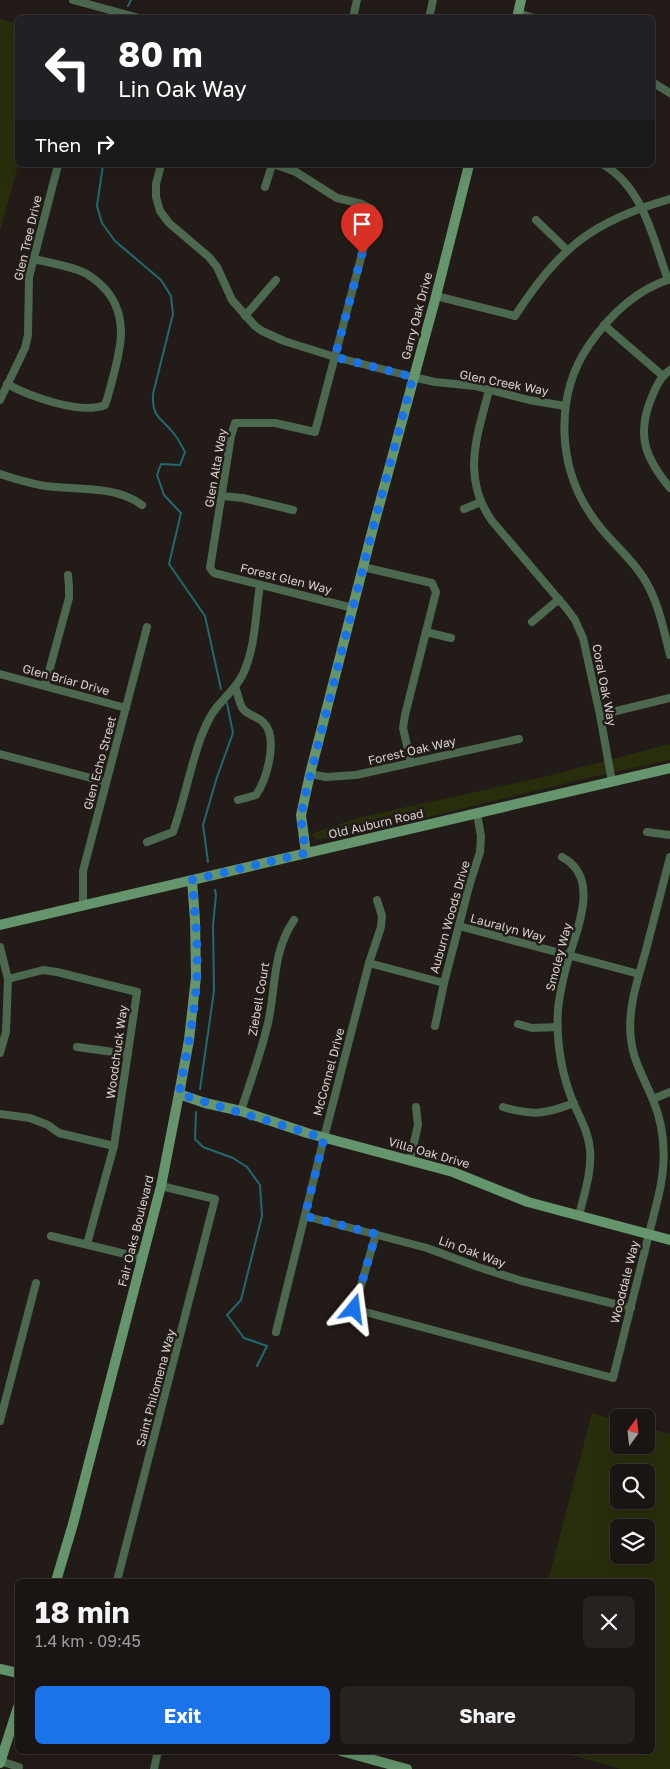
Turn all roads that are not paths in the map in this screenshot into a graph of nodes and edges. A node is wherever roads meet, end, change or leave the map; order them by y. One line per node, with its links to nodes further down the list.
1 (73, 0): 5 (street)
2 (357, 0): 7 (street)
3 (433, 0): 8 (street)
4 (521, 0): 9 (main road)
5 (97, 3): 6 (street)
6 (131, 15)
7 (354, 15)
8 (430, 15)
9 (517, 15)
10 (655, 84): 11 (street)
11 (670, 93)
12 (57, 167): 23 (street, Glen Tree Drive)
13 (160, 167): 27 (street, Glen Creek Way)
14 (271, 167): 18 (street)
15 (282, 167): 29 (street, Glen Alta Way)
16 (468, 167): 26 (main road, Garry Oak Drive)
17 (607, 167): 20 (street)
18 (265, 187)
19 (670, 199): 20 (street)
20 (641, 207): 22 (street); 25 (street)
21 (536, 220): 22 (street)
22 (567, 250): 26 (street)
23 (33, 258): 33 (street, Glen Tree Drive); 33 (street)
24 (276, 280): 27 (street)
25 (669, 280): 28 (street)
26 (436, 296): 32 (main road, Garry Oak Drive)
27 (245, 316): 29 (street, Glen Creek Way)
28 (604, 325): 31 (street); 36 (street)
29 (335, 357): 32 (street, Glen Creek Way); 39 (street, Glen Alta Way)
30 (670, 370): 31 (street)
31 (663, 376): 38 (street)
32 (413, 377): 34 (street, Glen Creek Way); 44 (main road, Garry Oak Drive)
33 (6, 384): 35 (street, Glen Tree Drive)
34 (489, 390): 36 (street, Glen Creek Way); 40 (street, Coral Oak Way)
35 (0, 400)
36 (565, 406): 54 (street)
37 (0, 474): 41 (street)
38 (670, 488)
39 (222, 496): 43 (street); 45 (street, Glen Alta Way)
40 (481, 502): 42 (street); 48 (street, Coral Oak Way)
41 (142, 505)
42 (464, 509)
43 (294, 510)
44 (363, 567): 49 (main road, Garry Oak Drive); 52 (street)
45 (214, 574): 47 (street, Forest Glen Way)
46 (68, 575): 56 (street)
47 (260, 585): 49 (street, Forest Glen Way); 57 (street)
48 (559, 599): 50 (street); 60 (street, Coral Oak Way)
49 (353, 608): 65 (main road, Garry Oak Drive)
50 (532, 622)
51 (147, 627): 59 (street, Glen Echo Street)
52 (426, 632): 53 (street); 63 (street)
53 (451, 638)
54 (670, 655)
55 (0, 674): 56 (street, Glen Briar Drive)
56 (45, 686): 59 (street, Glen Briar Drive)
57 (235, 687): 68 (street); 72 (street)
58 (670, 698): 60 (street)
59 (126, 708): 66 (street, Glen Echo Street)
60 (600, 715): 67 (street, Coral Oak Way)
61 (519, 739): 63 (street, Forest Oak Way)
62 (0, 754): 66 (street)
63 (410, 763): 65 (street, Forest Oak Way)
64 (670, 770): 67 (main road, Old Auburn Road)
65 (310, 774): 73 (main road, Garry Oak Drive)
66 (106, 782): 78 (street, Glen Echo Street)
67 (612, 782): 69 (main road, Old Auburn Road)
68 (238, 800)
69 (477, 814): 73 (main road, Old Auburn Road); 81 (street, Auburn Woods Drive)
70 (647, 832): 71 (street)
71 (670, 835)
72 (147, 842)
73 (306, 853): 76 (main road, Old Auburn Road)
74 (562, 857): 83 (street, Smoley Way)
75 (670, 857): 85 (street, Wooddale Way)
76 (192, 880): 78 (main road, Old Auburn Road); 96 (main road, Fair Oaks Boulevard)
77 (377, 900): 84 (street, McConnel Drive)
78 (84, 905): 80 (main road, Old Auburn Road)
79 (294, 920): 101 (street, Ziebell Court)
80 (0, 925)
81 (459, 926): 83 (street, Lauralyn Way); 87 (street, Auburn Woods Drive)
82 (0, 948): 86 (street)
83 (569, 956): 85 (street, Lauralyn Way); 90 (street, Smoley Way)
84 (369, 963): 87 (street); 103 (street, McConnel Drive)
85 (639, 974): 97 (street, Wooddale Way)
86 (8, 979): 91 (street); 94 (street, Woodchuck Way)
87 (444, 983): 89 (street, Auburn Woods Drive)
88 (518, 1024): 90 (street)
89 (435, 1026)
90 (558, 1027): 98 (street, Smoley Way)
91 (3, 1032): 93 (street)
92 (77, 1047): 94 (street)
93 (0, 1053)
94 (128, 1054): 104 (street, Woodchuck Way)
95 (670, 1092): 97 (street)
96 (179, 1094): 101 (main road, Villa Oak Drive); 106 (main road, Fair Oaks Boulevard)
97 (653, 1099): 110 (street, Wooddale Way)
98 (574, 1103): 100 (street); 108 (street, Smoley Way)
99 (416, 1107): 105 (street)
100 (504, 1108)
101 (242, 1112): 103 (main road, Villa Oak Drive)
102 (0, 1114): 104 (street)
103 (324, 1138): 105 (main road, Villa Oak Drive); 107 (street, McConnel Drive)
104 (114, 1146): 113 (street, Woodchuck Way)
105 (410, 1160): 108 (main road, Villa Oak Drive)
106 (160, 1186): 114 (main road, Fair Oaks Boulevard); 120 (street, Saint Philomena Way)
107 (305, 1216): 109 (street, Lin Oak Way); 117 (street, McConnel Drive)
108 (579, 1216): 110 (main road, Villa Oak Drive)
109 (376, 1234): 116 (street, Lin Oak Way); 116 (street, Wooddale Way)
110 (649, 1235): 112 (main road, Villa Oak Drive); 116 (street, Wooddale Way)
111 (51, 1236): 113 (street)
112 (670, 1240)
113 (87, 1244): 114 (street)
114 (142, 1258): 119 (main road, Fair Oaks Boulevard)
115 (36, 1283): 118 (street)
116 (631, 1308)
117 (276, 1332)
118 (0, 1421)
119 (57, 1579)
120 (118, 1579)
121 (0, 1669): 122 (main road)
122 (15, 1672)
123 (15, 1716): 126 (main road)
124 (157, 1754): 129 (street)
125 (352, 1754): 127 (main road)
126 (0, 1762): 128 (street)
127 (400, 1768)
128 (18, 1769)
129 (154, 1769)

